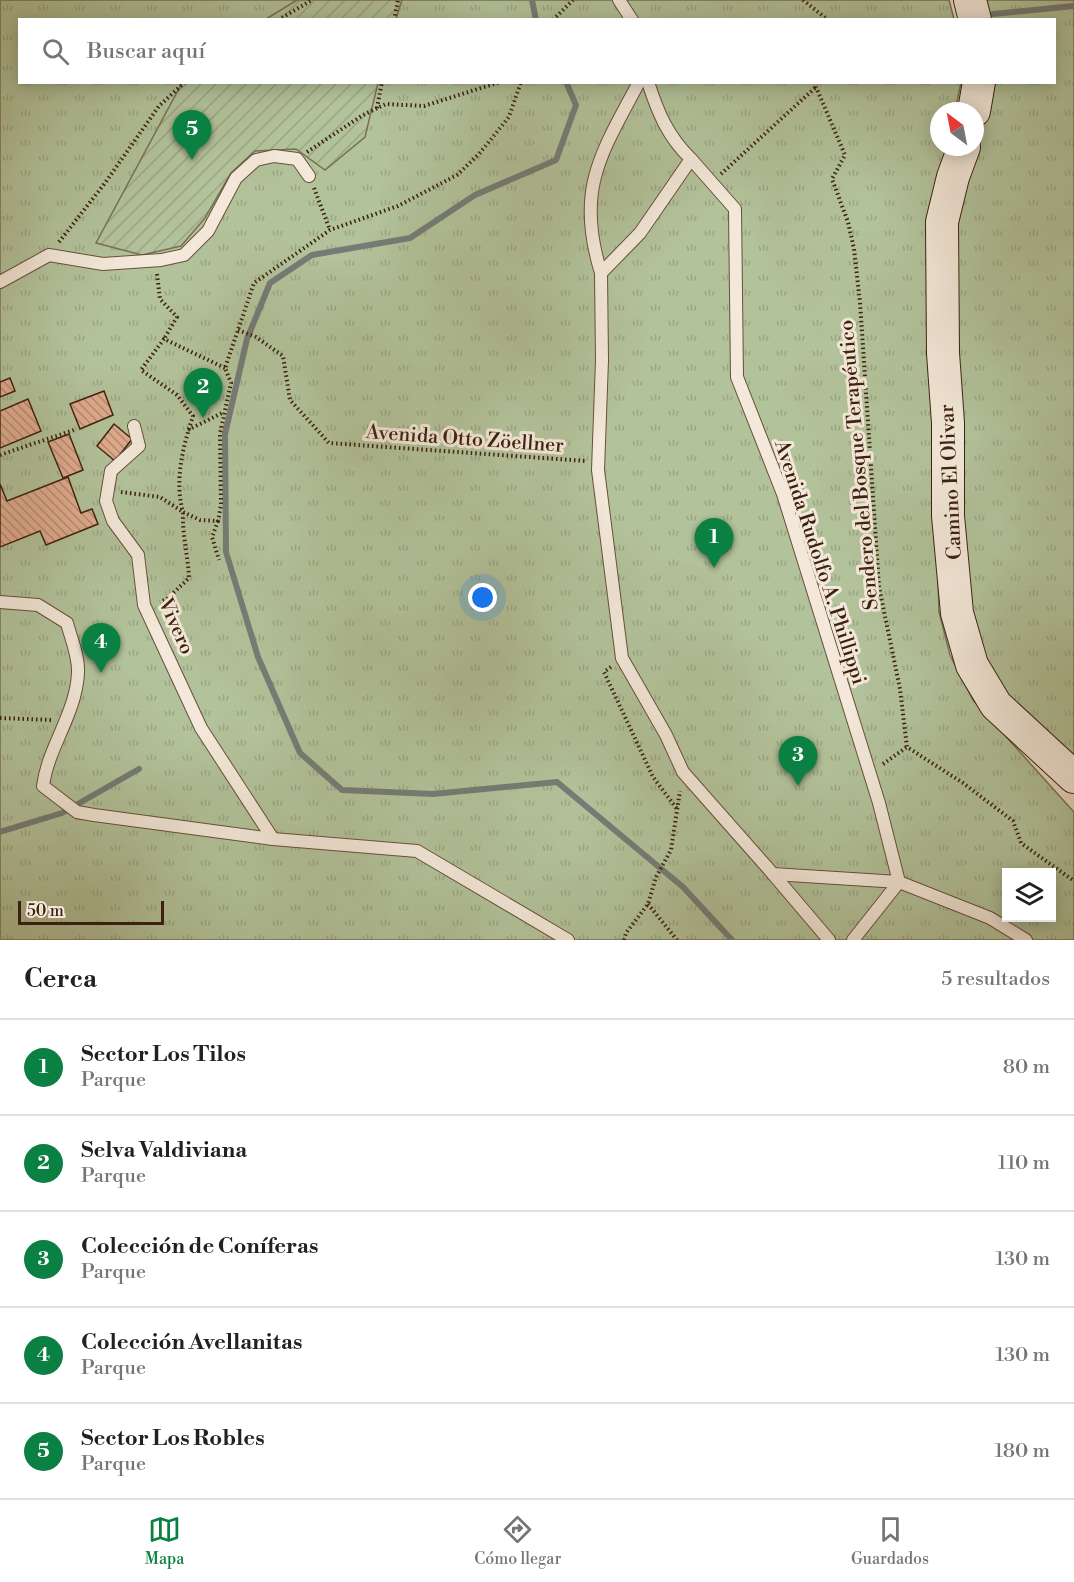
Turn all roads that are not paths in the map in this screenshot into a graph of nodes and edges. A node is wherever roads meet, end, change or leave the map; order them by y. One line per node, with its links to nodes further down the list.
1 (619, 0): 3 (lane)
2 (970, 0): 4 (main road)
3 (631, 18)
4 (974, 18)
5 (638, 84): 12 (lane)
6 (649, 84): 10 (lane, Avenida Rudolfo A. Phillippi)
7 (979, 84): 8 (main road)
8 (976, 102)
9 (960, 156): 16 (main road, Camino El Olivar)
10 (691, 159): 12 (lane); 19 (lane, Avenida Rudolfo A. Phillippi)
11 (309, 176): 13 (lane)
12 (600, 273): 18 (lane)
13 (0, 282)
14 (134, 426): 17 (lane, Vivero)
15 (0, 602): 17 (lane)
16 (1074, 777)
17 (273, 839): 20 (lane)
18 (773, 874): 19 (lane); 21 (lane)
19 (899, 882): 22 (lane); 23 (lane)
20 (568, 940)
21 (829, 940)
22 (853, 940)
23 (1026, 940)

